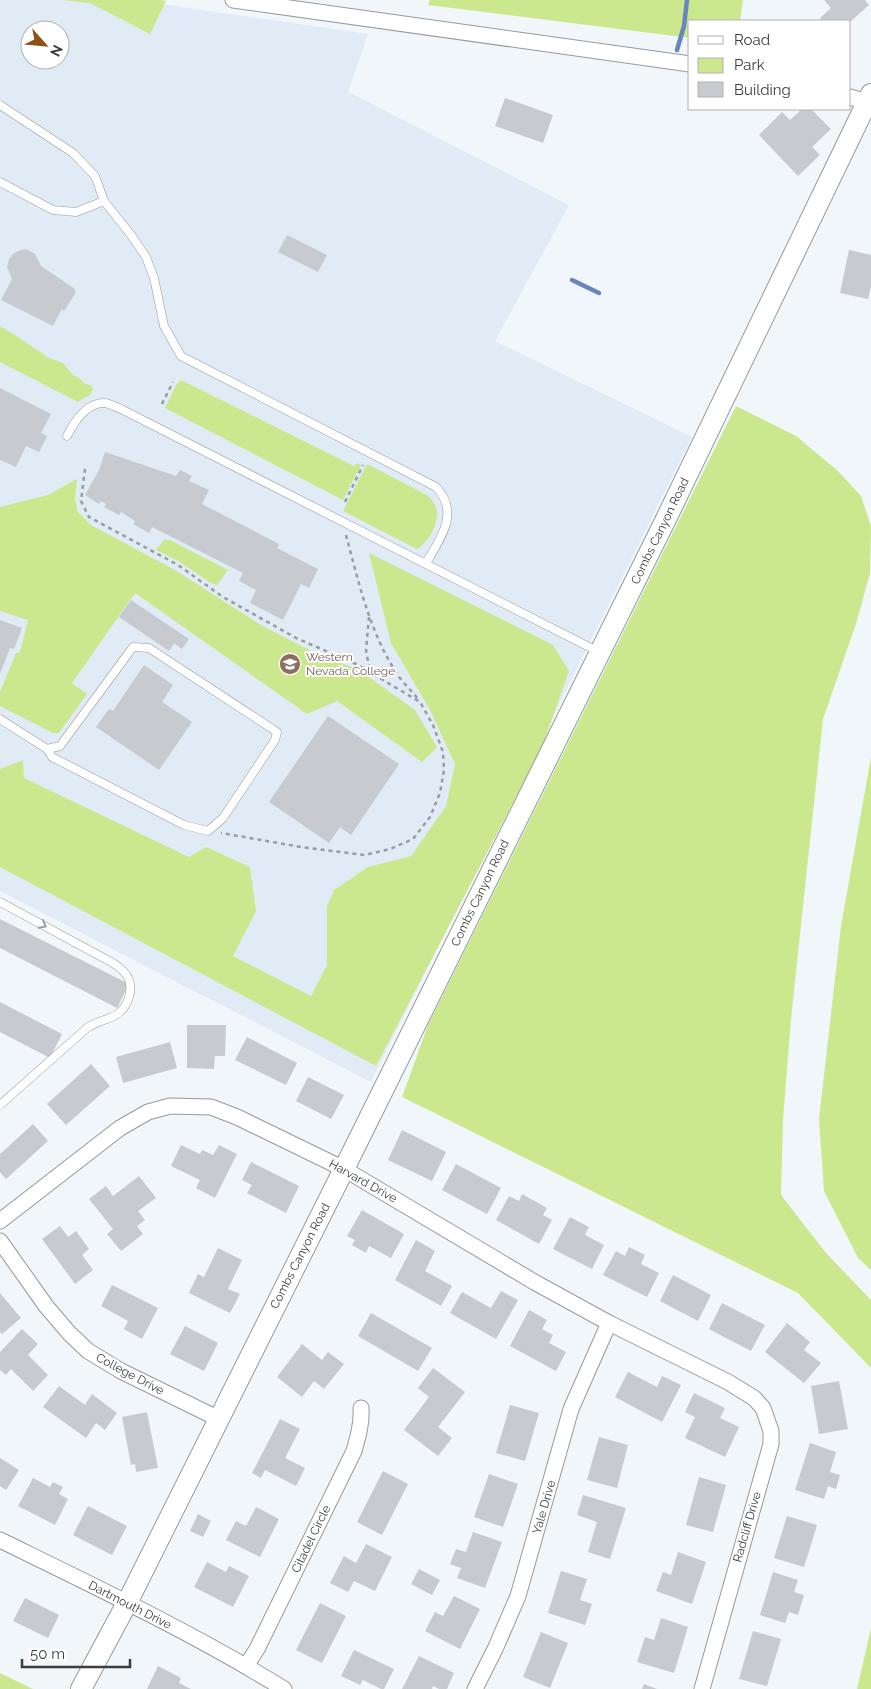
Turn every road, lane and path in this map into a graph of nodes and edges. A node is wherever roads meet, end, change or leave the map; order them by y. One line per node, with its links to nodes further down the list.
1 (233, 0): 2 (street)
2 (688, 64)
3 (865, 98): 16 (street, Combs Canyon Road)
4 (0, 105): 6 (lane)
5 (0, 182): 6 (lane)
6 (104, 201): 14 (lane)
7 (173, 382): 8 (path)
8 (162, 404)
9 (67, 436): 13 (lane)
10 (363, 465): 12 (path)
11 (85, 469): 17 (path)
12 (344, 502)
13 (343, 521): 14 (lane); 15 (path)
14 (426, 564): 16 (lane)
15 (369, 615): 17 (path); 18 (path)
16 (600, 653): 24 (street, Combs Canyon Road)
17 (370, 672): 18 (path)
18 (420, 702): 21 (path)
19 (0, 719): 20 (lane)
20 (47, 749): 21 (lane); 21 (lane)
21 (208, 831)
22 (0, 902): 23 (lane, one-way to 23)
23 (0, 1105)
24 (344, 1169): 25 (street, Harvard Drive); 27 (street, Harvard Drive); 30 (street, Combs Canyon Road)
25 (0, 1221)
26 (0, 1241): 30 (street, College Drive)
27 (609, 1323): 28 (street, Harvard Drive); 36 (street, Yale Drive)
28 (728, 1382): 37 (street, Radcliff Drive)
29 (361, 1408): 33 (street, Citadel Circle)
30 (219, 1419): 32 (street, Combs Canyon Road)
31 (0, 1540): 32 (street, Dartmouth Drive)
32 (127, 1603): 33 (street, Dartmouth Drive); 34 (street, Combs Canyon Road)
33 (246, 1666): 35 (street, Dartmouth Drive)
34 (81, 1689)
35 (284, 1689)
36 (475, 1689)
37 (702, 1689)

